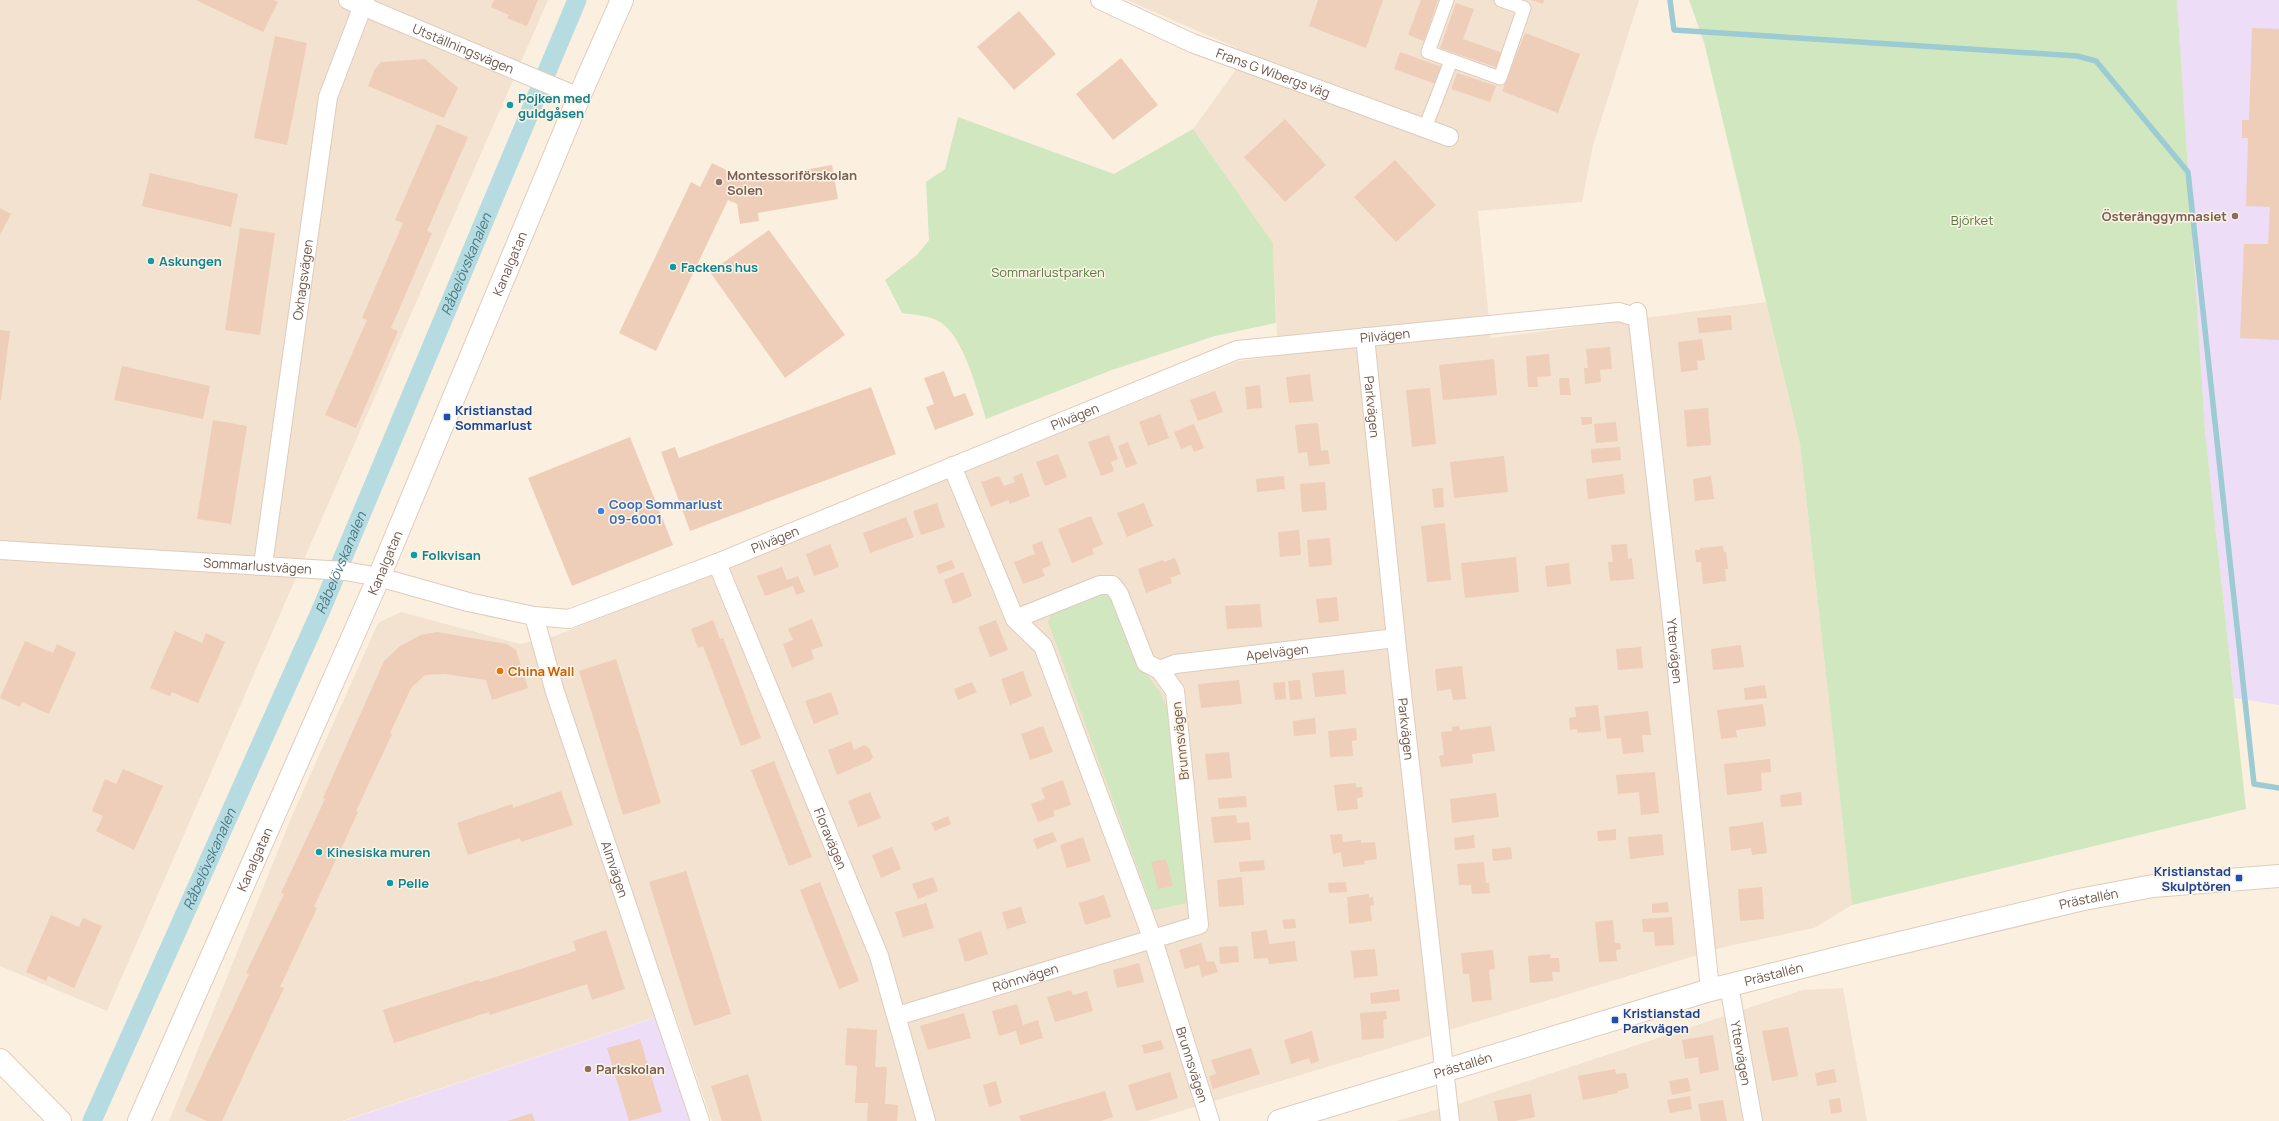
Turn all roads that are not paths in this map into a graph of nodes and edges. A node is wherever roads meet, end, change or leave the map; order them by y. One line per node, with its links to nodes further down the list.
1 (622, 0): 7 (street, Kanalgatan)
2 (1100, 0): 8 (street, Frans G Wibergs väg)
3 (1447, 0): 6 (street)
4 (1501, 0): 6 (street)
5 (358, 2): 7 (street, Utställningsvägen); 15 (street, Oxhagsvägen)
6 (1451, 61): 8 (street)
7 (579, 97): 16 (street, Kanalgatan)
8 (1425, 128): 9 (street, Frans G Wibergs väg)
9 (1449, 137)
10 (1637, 312): 11 (street, Pilvägen); 23 (street, Yttervägen)
11 (1365, 337): 12 (street, Pilvägen); 19 (street, Parkvägen)
12 (952, 466): 14 (street, Pilvägen); 18 (street, Brunnsvägen)
13 (0, 550): 15 (street, Sommarlustvägen)
14 (717, 562): 17 (street, Pilvägen); 24 (street, Floravägen)
15 (263, 565): 16 (street, Sommarlustvägen)
16 (380, 577): 17 (street, Sommarlustvägen); 28 (street, Kanalgatan)
17 (534, 616): 29 (street, Almvägen)
18 (1015, 619): 20 (street, Brunnsvägen); 22 (street, Brunnsvägen)
19 (1396, 638): 20 (street, Apelvägen); 26 (street, Parkvägen)
20 (1160, 670): 22 (street, Brunnsvägen)
21 (2279, 876): 23 (street, Prästallén)
22 (1153, 940): 24 (street, Rönnvägen); 31 (street, Brunnsvägen)
23 (1720, 987): 26 (street, Prästallén); 34 (street, Yttervägen)
24 (897, 1016): 30 (street, Floravägen)
25 (0, 1060): 27 (street)
26 (1446, 1072): 32 (street, Prästallén); 33 (street, Parkvägen)
27 (60, 1121)
28 (139, 1121)
29 (700, 1121)
30 (926, 1121)
31 (1210, 1121)
32 (1279, 1121)
33 (1450, 1121)
34 (1753, 1121)

